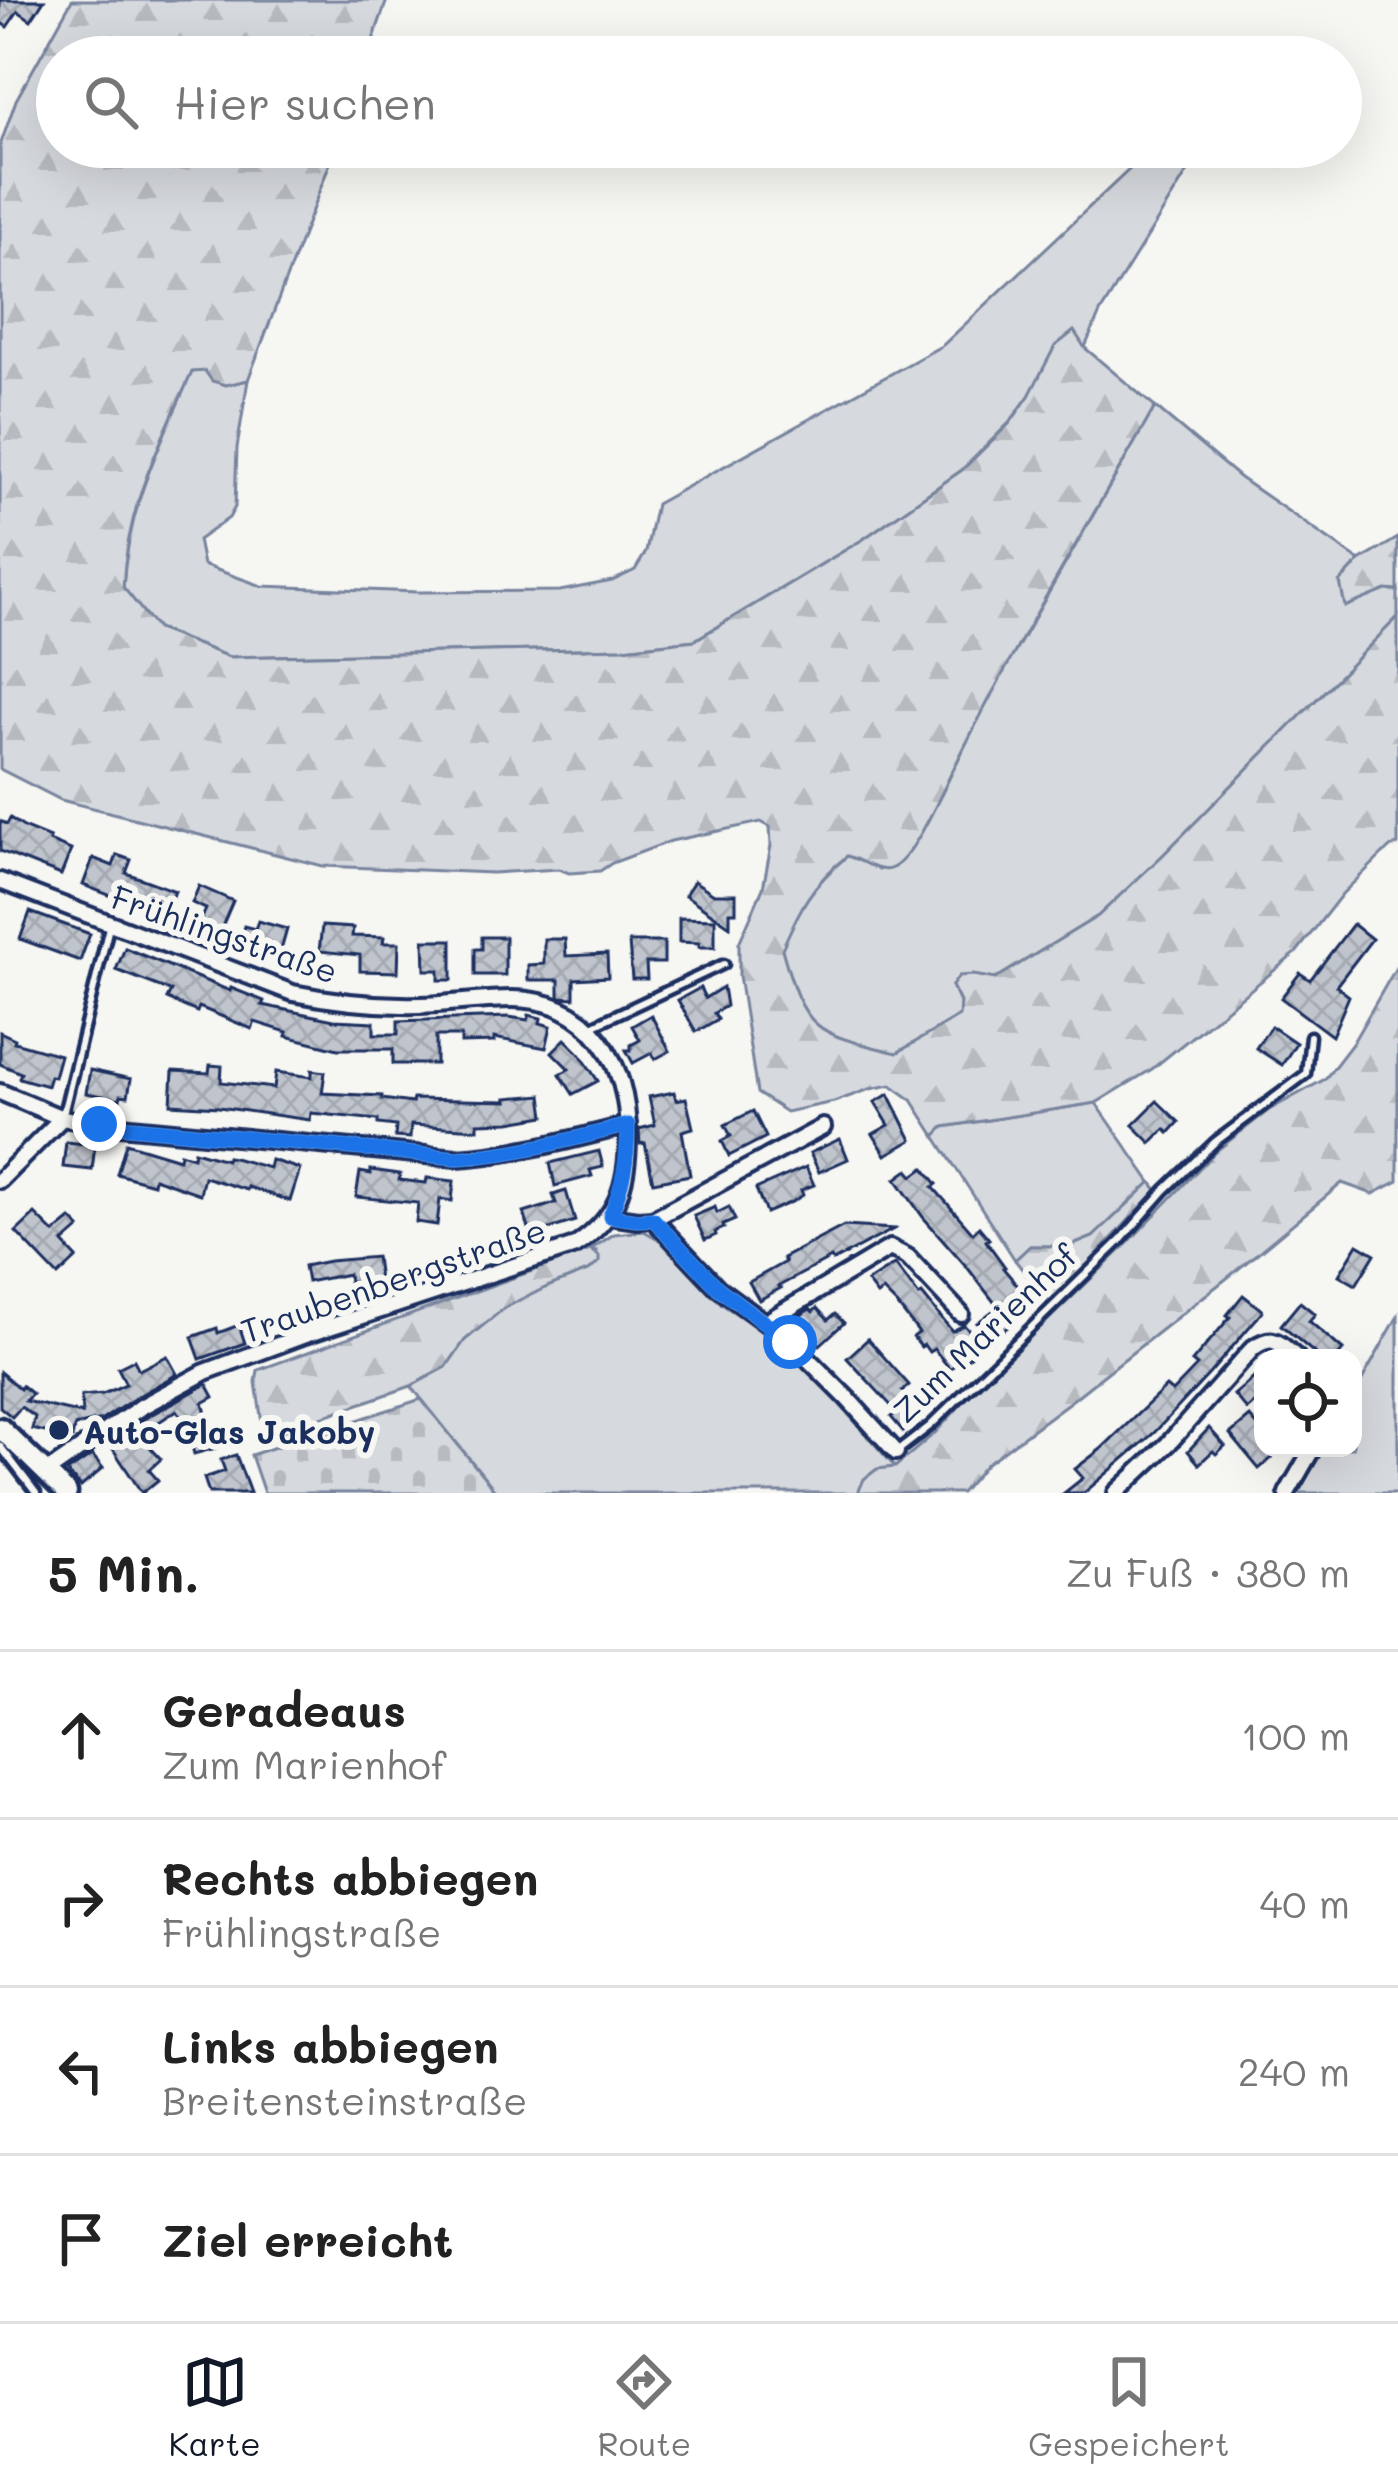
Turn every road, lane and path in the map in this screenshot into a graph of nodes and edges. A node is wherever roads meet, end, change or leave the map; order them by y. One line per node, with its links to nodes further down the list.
1 (0, 881): 2 (street, Frühlingstraße)
2 (110, 923): 4 (street, Frühlingstraße); 7 (lane)
3 (724, 964): 4 (lane)
4 (590, 1027): 8 (street)
5 (1310, 1036): 18 (lane, Zum Marienhof)
6 (0, 1092): 7 (street)
7 (62, 1118): 8 (street); 10 (street)
8 (628, 1125): 11 (street)
9 (823, 1127): 12 (street)
10 (0, 1180)
11 (610, 1216): 12 (street); 20 (street, Traubenbergstraße)
12 (653, 1219): 14 (street, Zum Marienhof)
13 (961, 1314): 14 (street)
14 (766, 1322): 18 (street, Zum Marienhof)
15 (1286, 1349): 23 (street)
16 (0, 1428): 20 (main road)
17 (0, 1446): 21 (lane)
18 (896, 1453)
19 (1308, 1457): 24 (street)
20 (47, 1472): 22 (main road)
21 (36, 1493)
22 (67, 1493)
23 (1116, 1493)
24 (1287, 1493)

